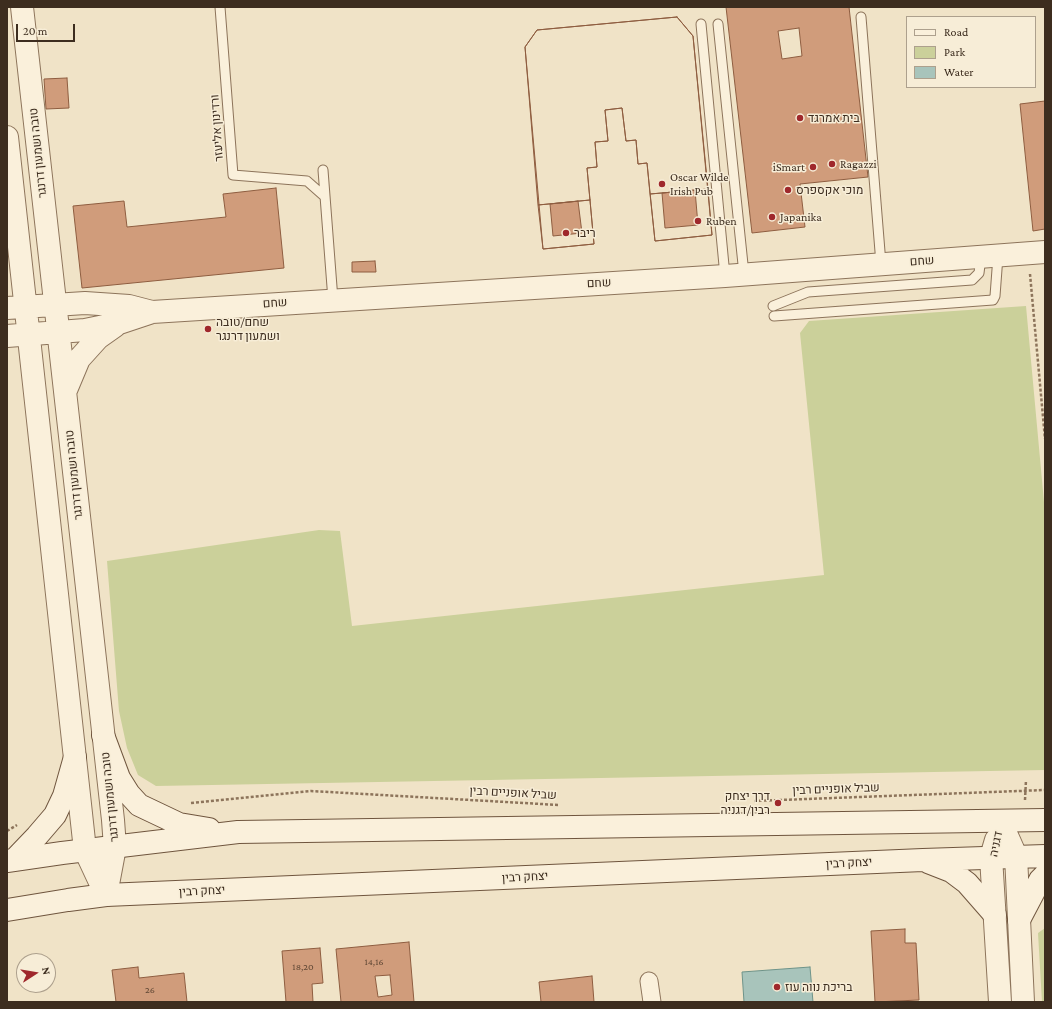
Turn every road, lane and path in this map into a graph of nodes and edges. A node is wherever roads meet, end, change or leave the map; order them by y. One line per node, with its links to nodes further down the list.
1 (22, 7): 14 (street, טובה ושמעון דרנגר)
2 (220, 7): 8 (lane, ורדינון אליעזר)
3 (861, 17): 11 (lane)
4 (701, 24): 12 (lane)
5 (718, 24): 12 (lane)
6 (7, 137): 16 (street)
7 (323, 170): 8 (lane)
8 (324, 196): 13 (lane)
9 (1045, 252): 10 (street, שחם)
10 (992, 260): 11 (street, שחם); 15 (lane); 18 (lane); 24 (path)
11 (880, 264): 12 (street, שחם)
12 (735, 275): 13 (street, שחם)
13 (333, 300): 17 (street, שחם)
14 (55, 305): 16 (street, שחם); 17 (street, שחם); 20 (street, טובה ושמעון דרנגר)
15 (773, 306)
16 (16, 308): 21 (street)
17 (152, 312): 19 (street, שחם)
18 (774, 316)
19 (119, 323): 20 (street, שחם); 23 (street)
20 (59, 333): 21 (street, שחם); 23 (street, טובה ושמעון דרנגר)
21 (29, 335): 22 (street, שחם); 26 (street)
22 (7, 336)
23 (65, 393): 25 (street, טובה ושמעון דרנגר)
24 (1045, 439)
25 (103, 735): 35 (street); 36 (street, טובה ושמעון דרנגר)
26 (75, 757): 37 (street); 41 (street)
27 (1045, 790): 28 (path, שביל אופניים רבין)
28 (746, 802)
29 (188, 804): 30 (path, שביל אופניים רבין)
30 (565, 805)
31 (1045, 820): 33 (street)
32 (21, 822): 34 (path)
33 (1001, 822): 35 (street); 38 (street, דגניה); 40 (street, דגניה)
34 (7, 831)
35 (238, 832): 36 (street)
36 (115, 847): 37 (street); 44 (street, טובה ושמעון דרנגר)
37 (85, 850): 41 (street); 44 (street)
38 (1016, 856): 39 (street, יצחק רבין); 40 (street, יצחק רבין); 47 (street, דגניה)
39 (1045, 856)
40 (991, 857): 42 (street, יצחק רבין); 46 (street, דגניה)
41 (10, 860)
42 (923, 860): 44 (street, יצחק רבין); 46 (street)
43 (1045, 875): 47 (street)
44 (106, 896): 45 (street, יצחק רבין)
45 (7, 910)
46 (995, 915): 50 (street, דגניה)
47 (1019, 920): 51 (street, דגניה)
48 (649, 981): 49 (street)
49 (652, 1002)
50 (1000, 1002)
51 (1023, 1002)

